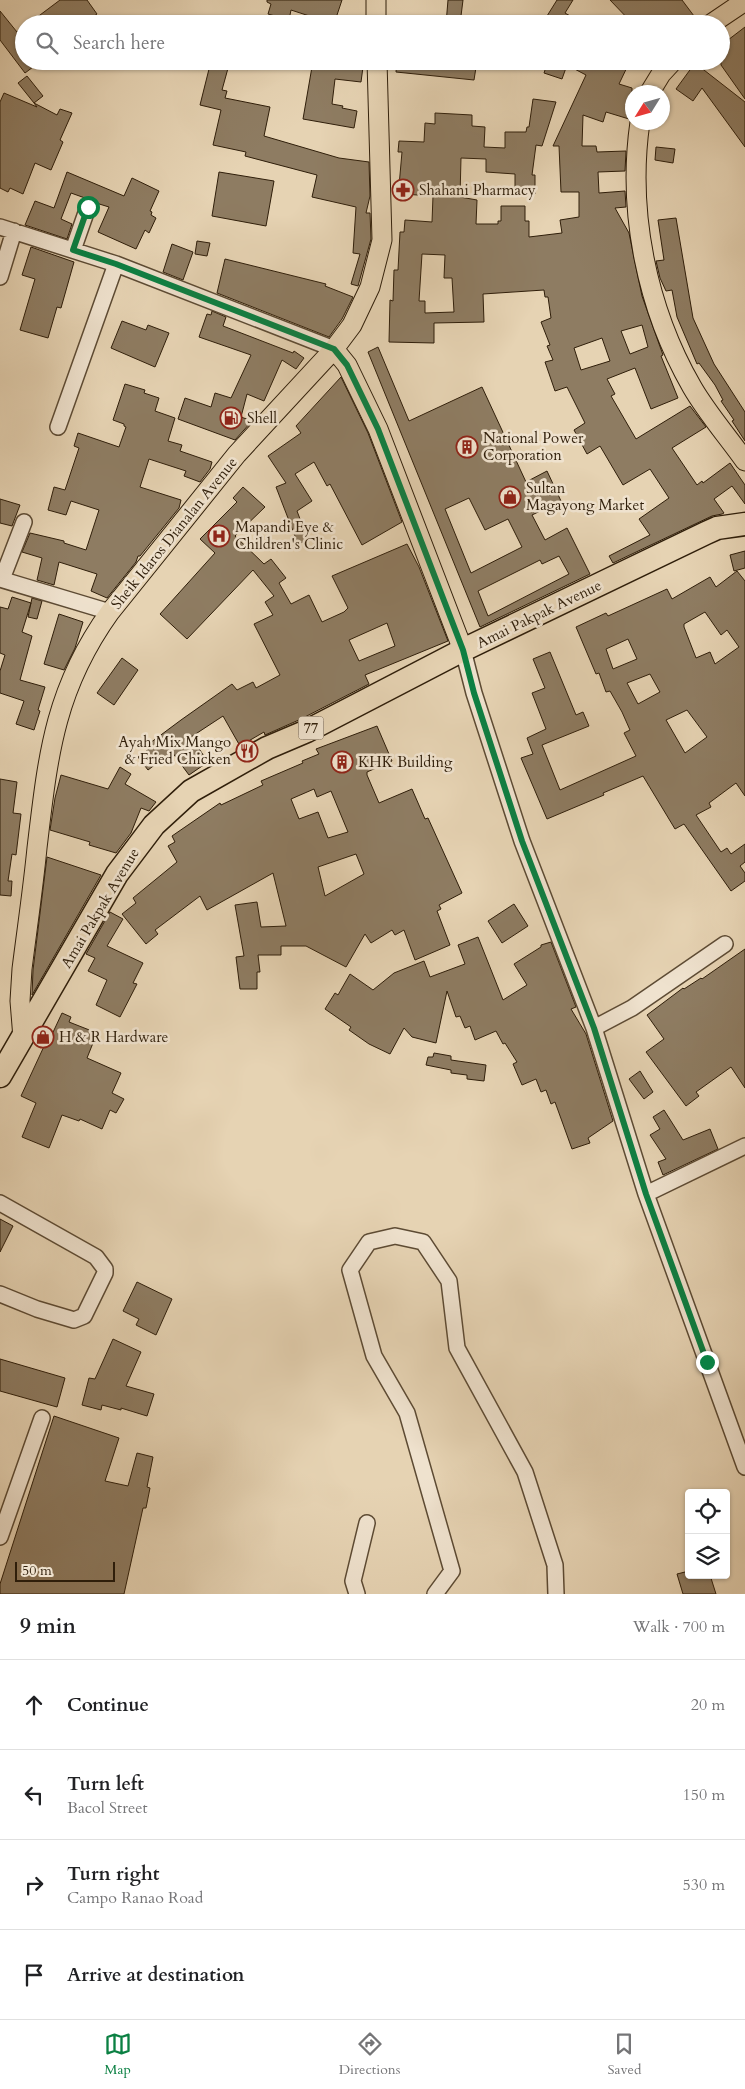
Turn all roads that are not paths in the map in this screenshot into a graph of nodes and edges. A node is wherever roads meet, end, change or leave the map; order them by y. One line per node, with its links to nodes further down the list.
1 (376, 0): 3 (main road)
2 (745, 1): 4 (main road)
3 (376, 15)
4 (724, 15)
5 (377, 70): 14 (main road, Sheik Idaros Dianalan Avenue)
6 (665, 70): 7 (main road)
7 (654, 85)
8 (639, 130): 16 (main road)
9 (88, 207): 11 (street)
10 (7, 229): 11 (street); 13 (street)
11 (73, 250): 12 (street)
12 (116, 264): 14 (street); 15 (street)
13 (0, 277)
14 (334, 349): 20 (main road, Sheik Idaros Dianalan Avenue); 21 (main road)
15 (58, 427)
16 (745, 461)
17 (24, 522): 19 (street)
18 (745, 524): 21 (highway, Amai Pakpak Avenue / 77)
19 (1, 579): 20 (street)
20 (110, 612): 24 (main road, Sheik Idaros Dianalan Avenue)
21 (463, 650): 23 (street); 24 (highway, Amai Pakpak Avenue / 77)
22 (725, 944): 23 (street)
23 (594, 1028): 27 (street)
24 (13, 1048): 25 (highway, Amai Pakpak Avenue / 77)
25 (0, 1076)
26 (745, 1146): 27 (street)
27 (646, 1194): 31 (street)
28 (0, 1203): 29 (street)
29 (0, 1294)
30 (42, 1418): 33 (street)
31 (745, 1467)
32 (367, 1523): 34 (street)
33 (0, 1537)
34 (356, 1594)
35 (435, 1594): 36 (street)
36 (556, 1594)

